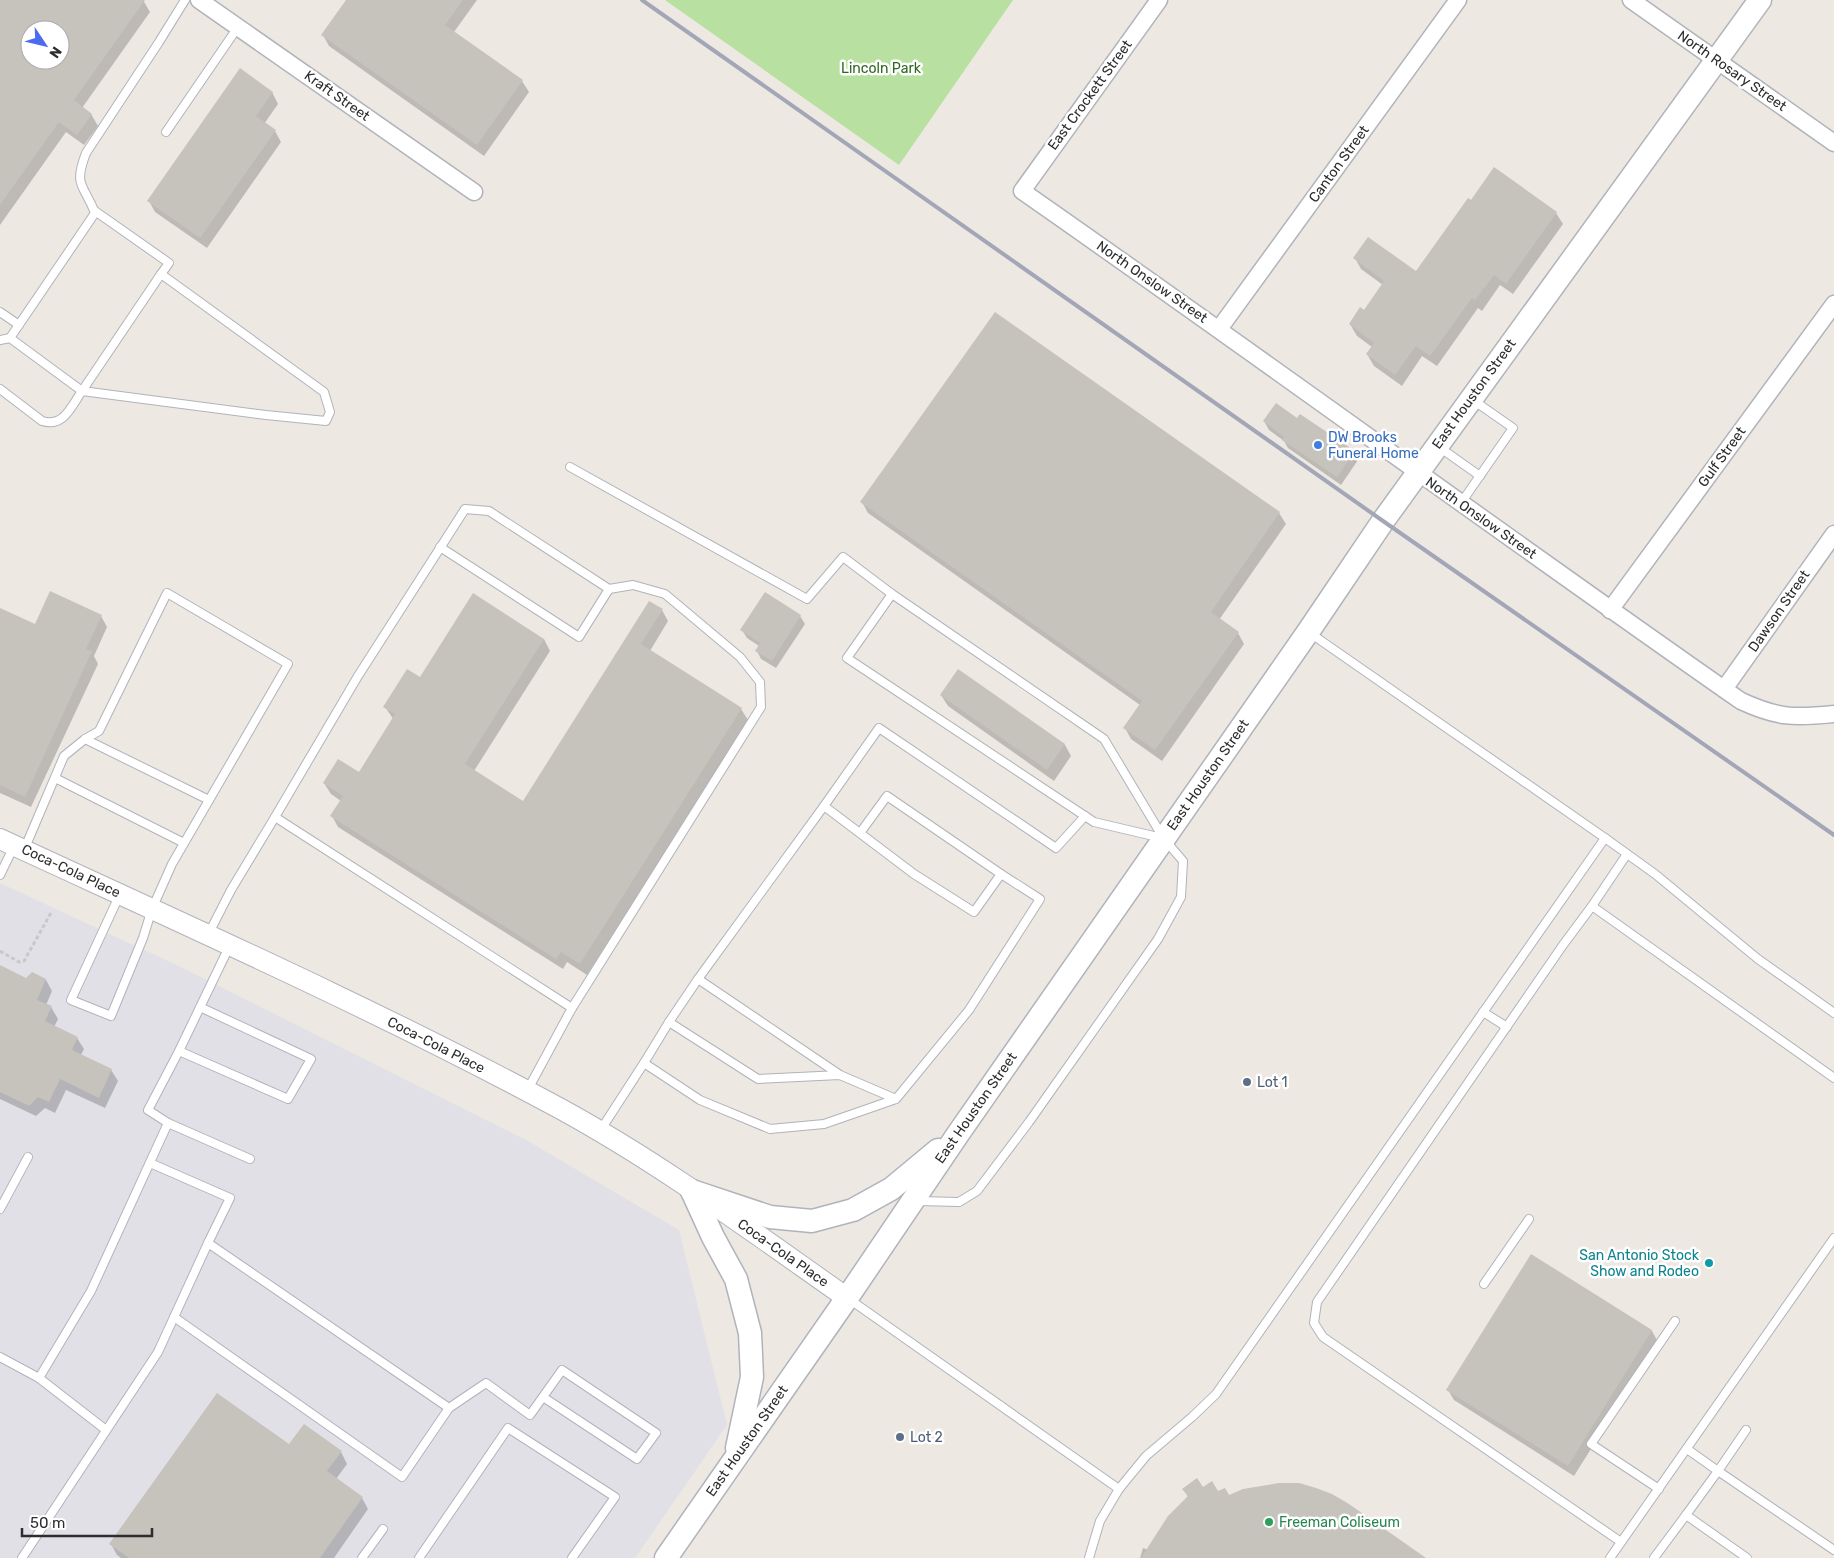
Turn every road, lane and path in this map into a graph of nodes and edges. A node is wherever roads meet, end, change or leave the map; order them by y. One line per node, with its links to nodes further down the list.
1 (185, 0): 13 (lane)
2 (199, 0): 7 (street, Kraft Street)
3 (1159, 0): 11 (street, East Crockett Street)
4 (1458, 0): 18 (street, Canton Street)
5 (1631, 0): 8 (street, North Rosary Street)
6 (1760, 0): 8 (main road, East Houston Street)
7 (238, 27): 9 (lane); 12 (street, Kraft Street)
8 (1716, 60): 10 (street, North Rosary Street); 23 (main road, East Houston Street)
9 (166, 132)
10 (1834, 143)
11 (1022, 191): 18 (street, North Onslow Street)
12 (474, 192)
13 (95, 211): 14 (lane); 17 (lane)
14 (162, 274): 22 (lane); 22 (lane)
15 (1834, 304): 33 (street, Gulf Street)
16 (0, 312): 17 (lane)
17 (19, 325): 19 (lane)
18 (1219, 329): 26 (street, North Onslow Street)
19 (10, 338): 20 (lane); 22 (lane)
20 (0, 340)
21 (0, 389): 22 (lane)
22 (82, 391)
23 (1471, 399): 24 (main road, East Houston Street); 27 (lane)
24 (1437, 446): 26 (main road, East Houston Street); 27 (lane)
25 (570, 467): 32 (lane)
26 (1418, 472): 28 (street, North Onslow Street); 34 (main road, East Houston Street)
27 (1480, 476): 28 (lane)
28 (1461, 503): 33 (street, North Onslow Street)
29 (1834, 534): 35 (street, Dawson Street)
30 (440, 548): 31 (lane); 31 (lane); 42 (lane)
31 (609, 589): 60 (lane)
32 (892, 594): 41 (lane); 45 (lane)
33 (1610, 610): 35 (street, North Onslow Street)
34 (1308, 632): 44 (lane); 45 (main road, East Houston Street)
35 (1724, 689): 36 (street, North Onslow Street)
36 (1834, 714)
37 (84, 738): 38 (lane); 39 (lane); 39 (lane)
38 (55, 778): 46 (lane); 47 (lane)
39 (209, 800): 46 (lane)
40 (824, 806): 41 (lane); 43 (lane); 58 (lane)
41 (1085, 816): 45 (lane)
42 (275, 817): 55 (lane); 60 (lane)
43 (860, 833): 49 (lane); 49 (lane)
44 (1605, 838): 48 (lane); 61 (lane)
45 (1164, 839): 73 (main road, East Houston Street); 78 (lane)
46 (184, 843): 53 (lane)
47 (13, 845): 50 (lane); 51 (street, Coca-Cola Place)
48 (1627, 854): 52 (lane); 62 (lane)
49 (1001, 874): 70 (lane)
50 (0, 875)
51 (120, 894): 53 (street, Coca-Cola Place); 53 (lane)
52 (1592, 906): 64 (lane); 68 (lane)
53 (152, 909): 55 (street, Coca-Cola Place)
54 (52, 911): 57 (path)
55 (208, 935): 56 (street, Coca-Cola Place)
56 (230, 945): 59 (lane); 69 (street, Coca-Cola Place)
57 (0, 951)
58 (698, 979): 63 (lane); 67 (lane)
59 (200, 1007): 65 (lane); 65 (lane)
60 (572, 1008): 69 (lane)
61 (1483, 1012): 64 (lane); 96 (lane)
62 (1834, 1014)
63 (669, 1022): 66 (lane); 67 (lane)
64 (1507, 1027): 100 (lane)
65 (179, 1051): 71 (lane)
66 (644, 1063): 70 (lane); 72 (lane)
67 (840, 1075): 70 (lane)
68 (1834, 1078)
69 (527, 1092): 72 (street, Coca-Cola Place)
70 (896, 1099)
71 (168, 1123): 75 (lane); 76 (lane)
72 (599, 1132): 77 (street, Coca-Cola Place)
73 (958, 1134): 77 (main road); 78 (main road, East Houston Street)
74 (28, 1157): 79 (lane)
75 (250, 1159)
76 (150, 1163): 82 (lane); 88 (lane)
77 (692, 1191): 84 (street, Coca-Cola Place); 94 (main road)
78 (913, 1200): 84 (main road, East Houston Street)
79 (0, 1209)
80 (1529, 1219): 83 (lane)
81 (1834, 1238): 93 (lane)
82 (208, 1243): 85 (lane); 90 (lane)
83 (1484, 1284)
84 (847, 1298): 94 (main road, East Houston Street); 96 (lane)
85 (174, 1318): 90 (lane); 91 (lane)
86 (1676, 1322): 97 (lane)
87 (0, 1357): 88 (lane)
88 (39, 1378): 91 (lane)
89 (543, 1397): 89 (lane); 90 (lane)
90 (449, 1408)
91 (106, 1430): 102 (lane)
92 (1746, 1430): 95 (lane)
93 (1687, 1449): 95 (lane); 97 (lane)
94 (735, 1459): 106 (main road, East Houston Street)
95 (1718, 1471): 98 (lane); 101 (lane)
96 (1119, 1489): 107 (lane)
97 (1658, 1489): 100 (lane)
98 (1686, 1515): 109 (lane); 110 (lane)
99 (383, 1529): 103 (lane)
100 (1621, 1542): 108 (lane)
101 (1834, 1550)
102 (22, 1558)
103 (362, 1558)
104 (419, 1558): 105 (lane)
105 (572, 1558)
106 (666, 1558)
107 (1089, 1558)
108 (1610, 1558)
109 (1654, 1558)
110 (1747, 1558)

